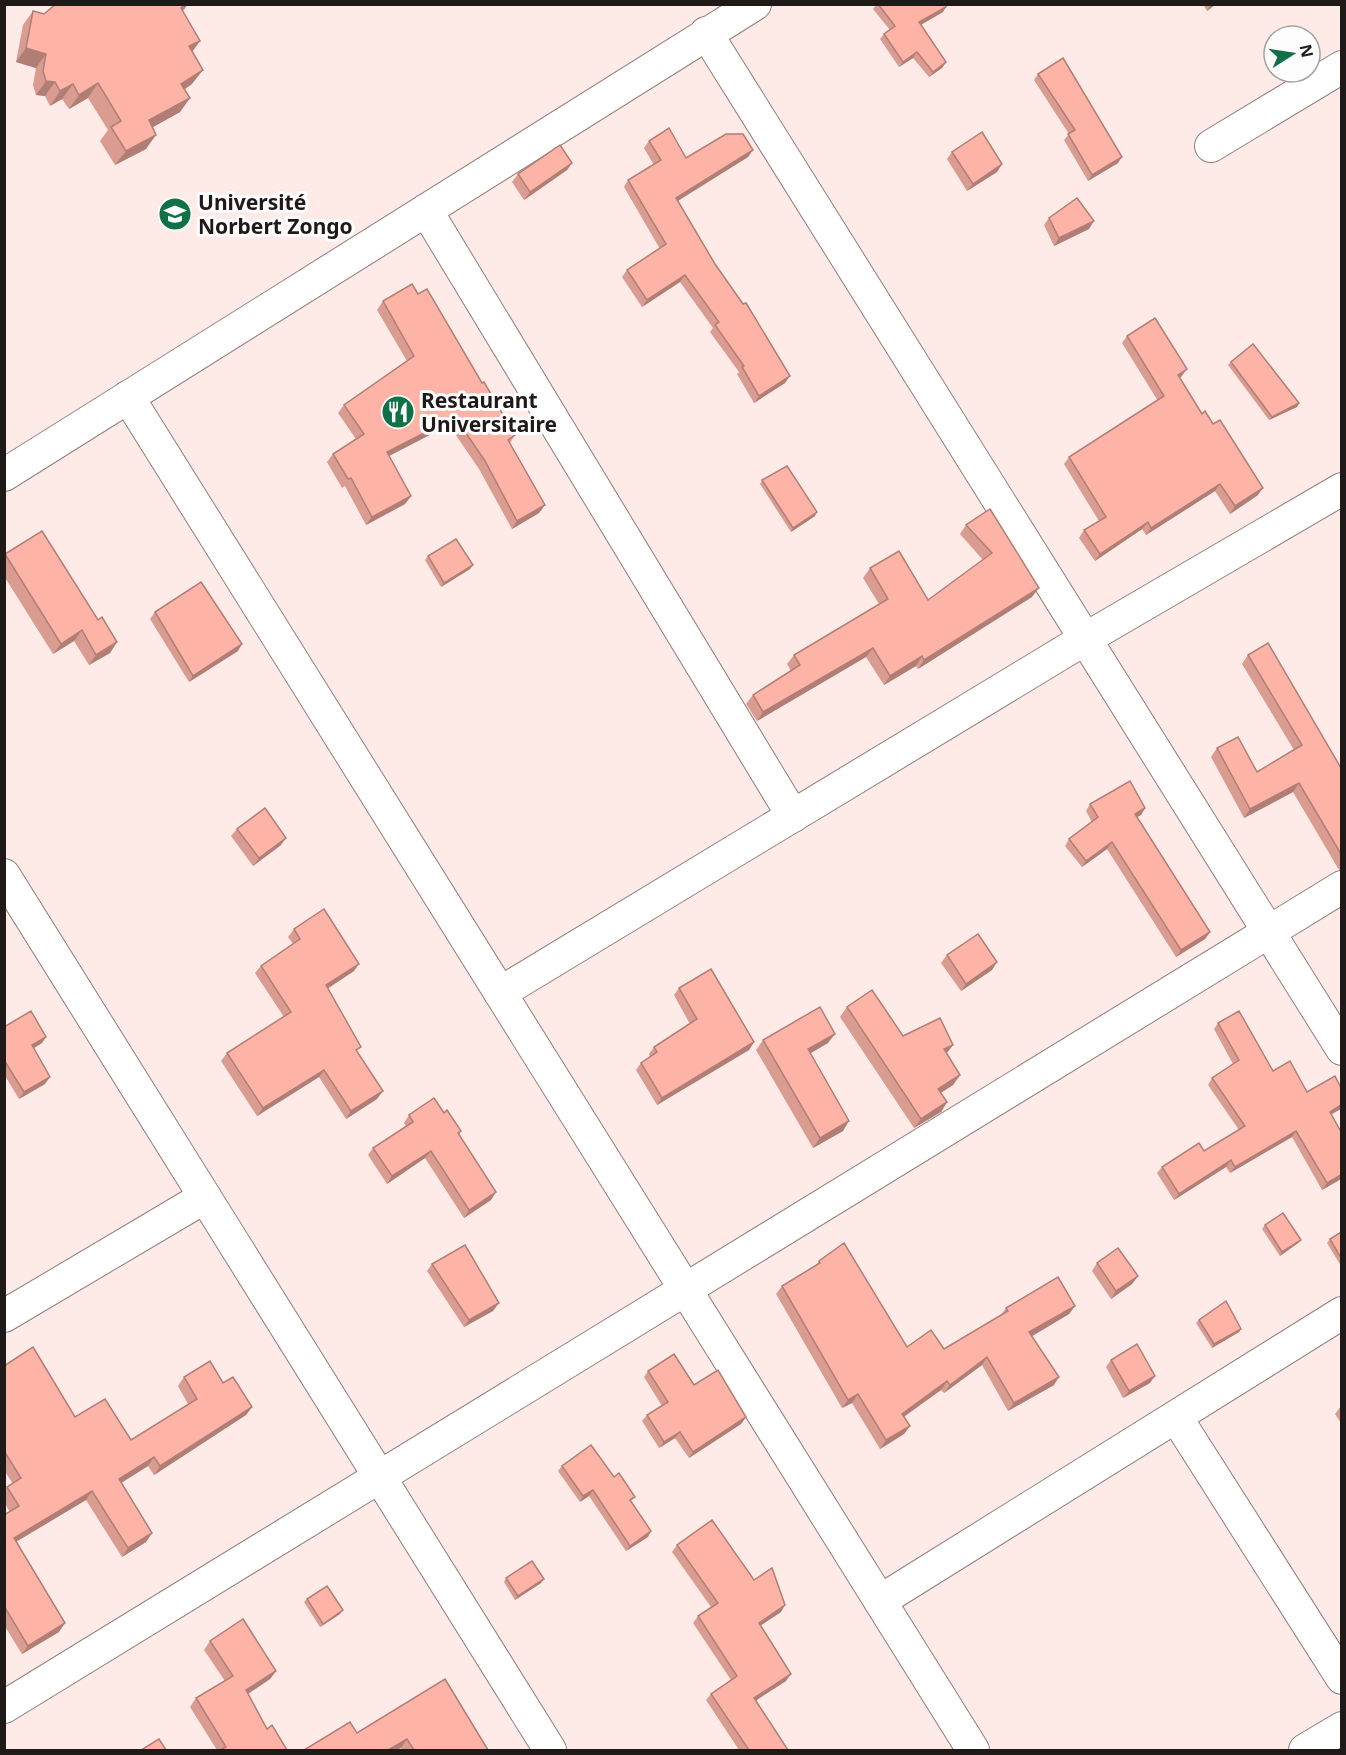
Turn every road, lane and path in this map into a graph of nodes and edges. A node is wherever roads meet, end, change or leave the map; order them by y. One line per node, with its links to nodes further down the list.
1 (755, 4): 2 (street)
2 (706, 33): 5 (street); 9 (street)
3 (1341, 67): 4 (street)
4 (1212, 146)
5 (426, 210): 6 (street); 10 (street)
6 (128, 397): 7 (street); 14 (street)
7 (4, 475)
8 (1341, 489): 9 (street)
9 (1085, 639): 10 (street); 13 (street)
10 (793, 816): 14 (street)
11 (4, 875): 16 (street)
12 (1341, 887): 13 (street)
13 (1269, 932): 15 (street); 17 (street)
14 (500, 993): 17 (street)
15 (1341, 1049)
16 (205, 1197): 19 (street); 21 (street)
17 (685, 1289): 21 (street); 22 (street)
18 (1341, 1314): 20 (street)
19 (4, 1316)
20 (1176, 1417): 22 (street); 23 (street)
21 (380, 1477): 24 (street); 26 (street)
22 (880, 1601): 27 (street)
23 (1336, 1659)
24 (4, 1707)
25 (1341, 1728): 28 (street)
26 (550, 1750)
27 (973, 1750)
28 (1305, 1750)

